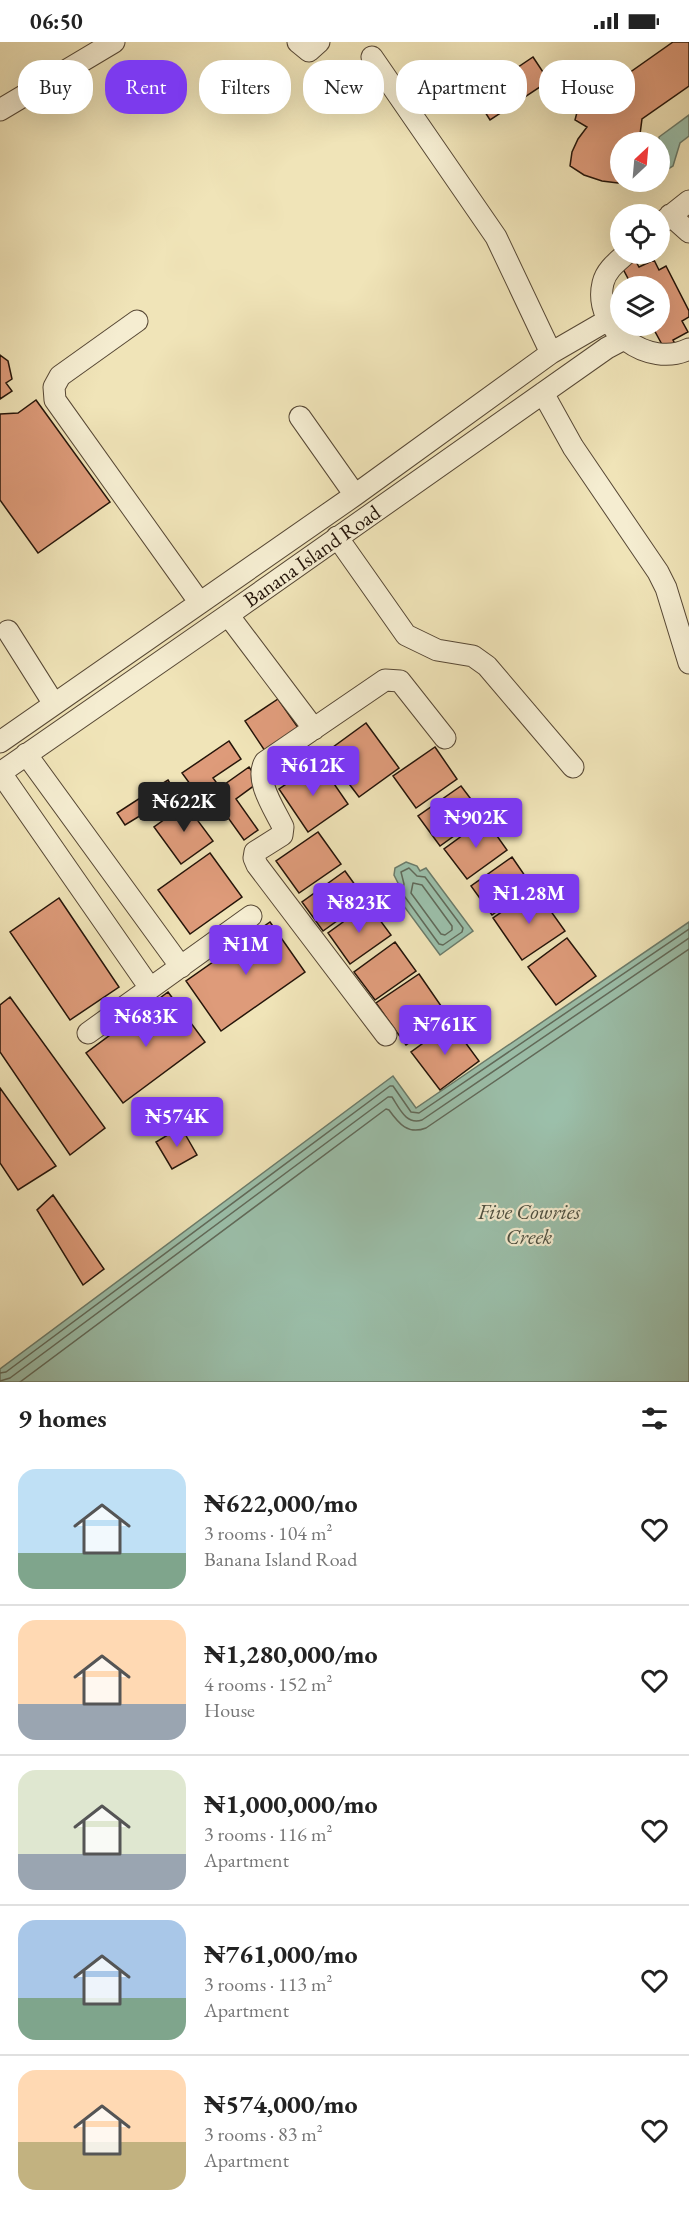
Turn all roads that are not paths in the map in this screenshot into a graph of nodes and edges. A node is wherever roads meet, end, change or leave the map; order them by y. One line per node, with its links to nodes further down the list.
1 (114, 42): 5 (street)
2 (298, 42): 3 (street)
3 (319, 42)
4 (372, 57): 15 (street)
5 (0, 110)
6 (689, 201): 7 (street)
7 (670, 215)
8 (670, 222): 9 (street)
9 (689, 232)
10 (614, 264): 11 (street)
11 (608, 320): 13 (street); 15 (street, Banana Island Road)
12 (137, 321): 20 (street)
13 (624, 339): 14 (street); 16 (street, Banana Island Road)
14 (689, 349)
15 (551, 352): 18 (street, Banana Island Road)
16 (543, 393): 19 (street, Banana Island Road); 23 (street)
17 (300, 417): 18 (street)
18 (355, 495): 20 (street, Banana Island Road)
19 (337, 537): 21 (street, Banana Island Road); 29 (street)
20 (200, 603): 24 (street, Banana Island Road)
21 (228, 615): 25 (street); 28 (street, Banana Island Road)
22 (8, 631): 24 (street)
23 (689, 663)
24 (54, 704): 27 (street, Banana Island Road)
25 (314, 729): 26 (street); 35 (street)
26 (445, 738)
27 (0, 742)
28 (26, 754): 30 (street, Banana Island Road); 32 (street)
29 (573, 767)
30 (0, 772): 33 (street)
31 (251, 916): 32 (street)
32 (181, 967): 33 (street)
33 (150, 988): 34 (street)
34 (88, 1033)
35 (386, 1035)

